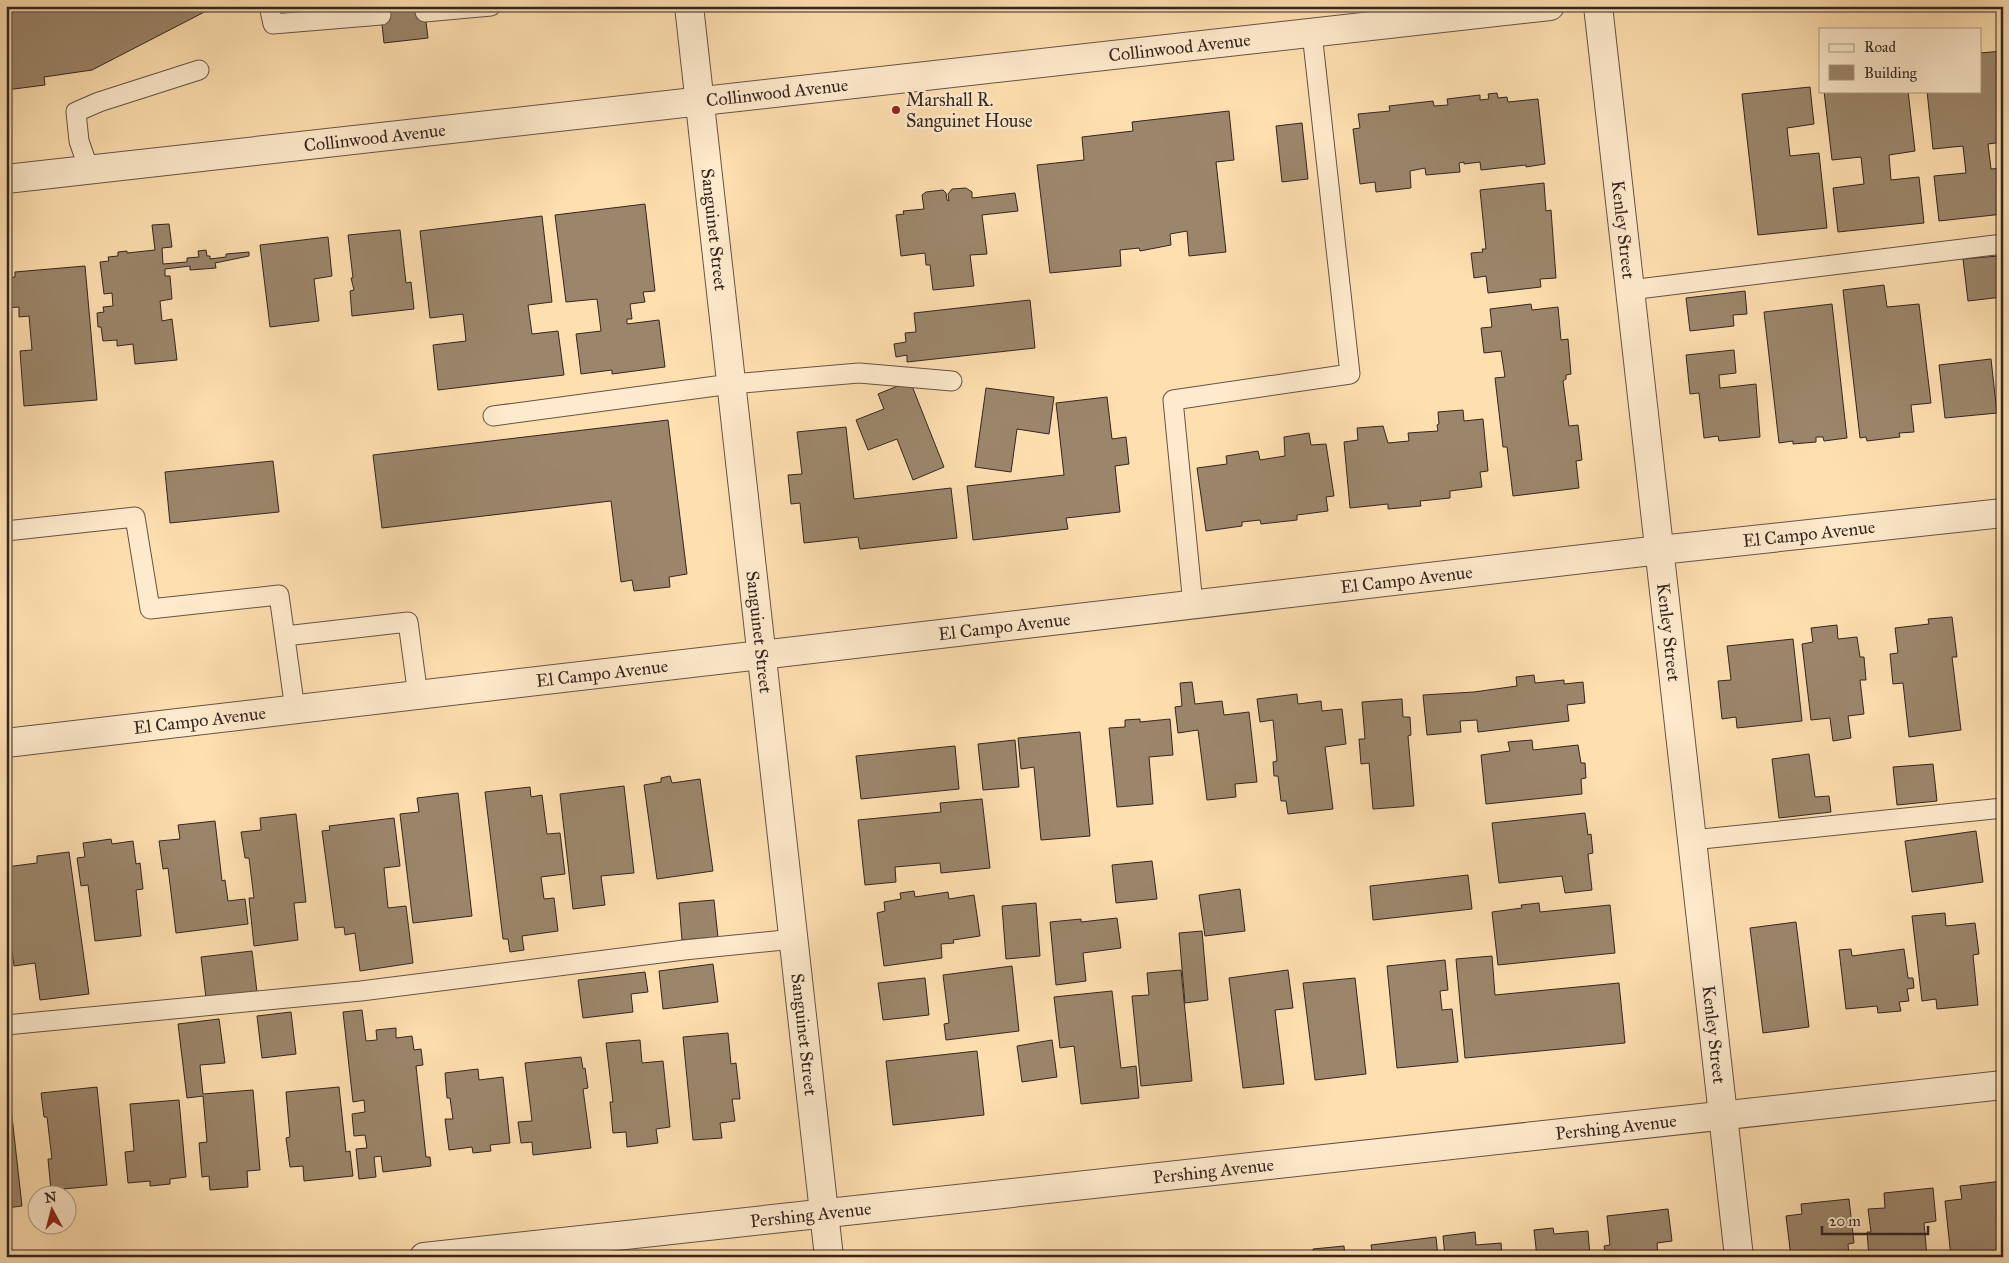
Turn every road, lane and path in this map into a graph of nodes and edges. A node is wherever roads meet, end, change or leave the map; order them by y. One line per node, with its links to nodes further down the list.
1 (269, 6): 7 (lane)
2 (491, 6): 6 (lane)
3 (689, 6): 10 (street, Sanguinet Street)
4 (1550, 6): 8 (street, Collinwood Avenue)
5 (1598, 6): 14 (street, Kenley Street)
6 (425, 12)
7 (381, 15)
8 (1312, 33): 10 (street, Collinwood Avenue); 21 (lane)
9 (199, 70): 11 (lane)
10 (700, 102): 11 (street, Collinwood Avenue); 16 (street, Sanguinet Street)
11 (89, 170): 12 (street, Collinwood Avenue)
12 (6, 179)
13 (2003, 244): 14 (lane)
14 (1630, 290): 20 (street, Kenley Street)
15 (952, 381): 16 (lane)
16 (731, 384): 17 (lane); 23 (street, Sanguinet Street)
17 (493, 416)
18 (2003, 513): 20 (street, El Campo Avenue)
19 (6, 531): 22 (lane)
20 (1660, 550): 21 (street, El Campo Avenue); 28 (street, Kenley Street)
21 (1193, 605): 23 (street, El Campo Avenue)
22 (286, 636): 24 (lane); 25 (lane)
23 (762, 656): 24 (street, El Campo Avenue); 29 (street, Sanguinet Street)
24 (418, 696): 25 (street, El Campo Avenue)
25 (295, 710): 26 (street, El Campo Avenue)
26 (6, 743)
27 (2003, 808): 28 (lane)
28 (1692, 840): 32 (street, Kenley Street)
29 (794, 939): 30 (lane); 33 (street, Sanguinet Street)
30 (6, 1025)
31 (2003, 1085): 32 (street, Pershing Avenue)
32 (1723, 1116): 33 (street, Pershing Avenue); 36 (street, Kenley Street)
33 (825, 1213): 34 (street, Pershing Avenue); 35 (street, Sanguinet Street)
34 (424, 1257)
35 (830, 1257)
36 (1739, 1257)

